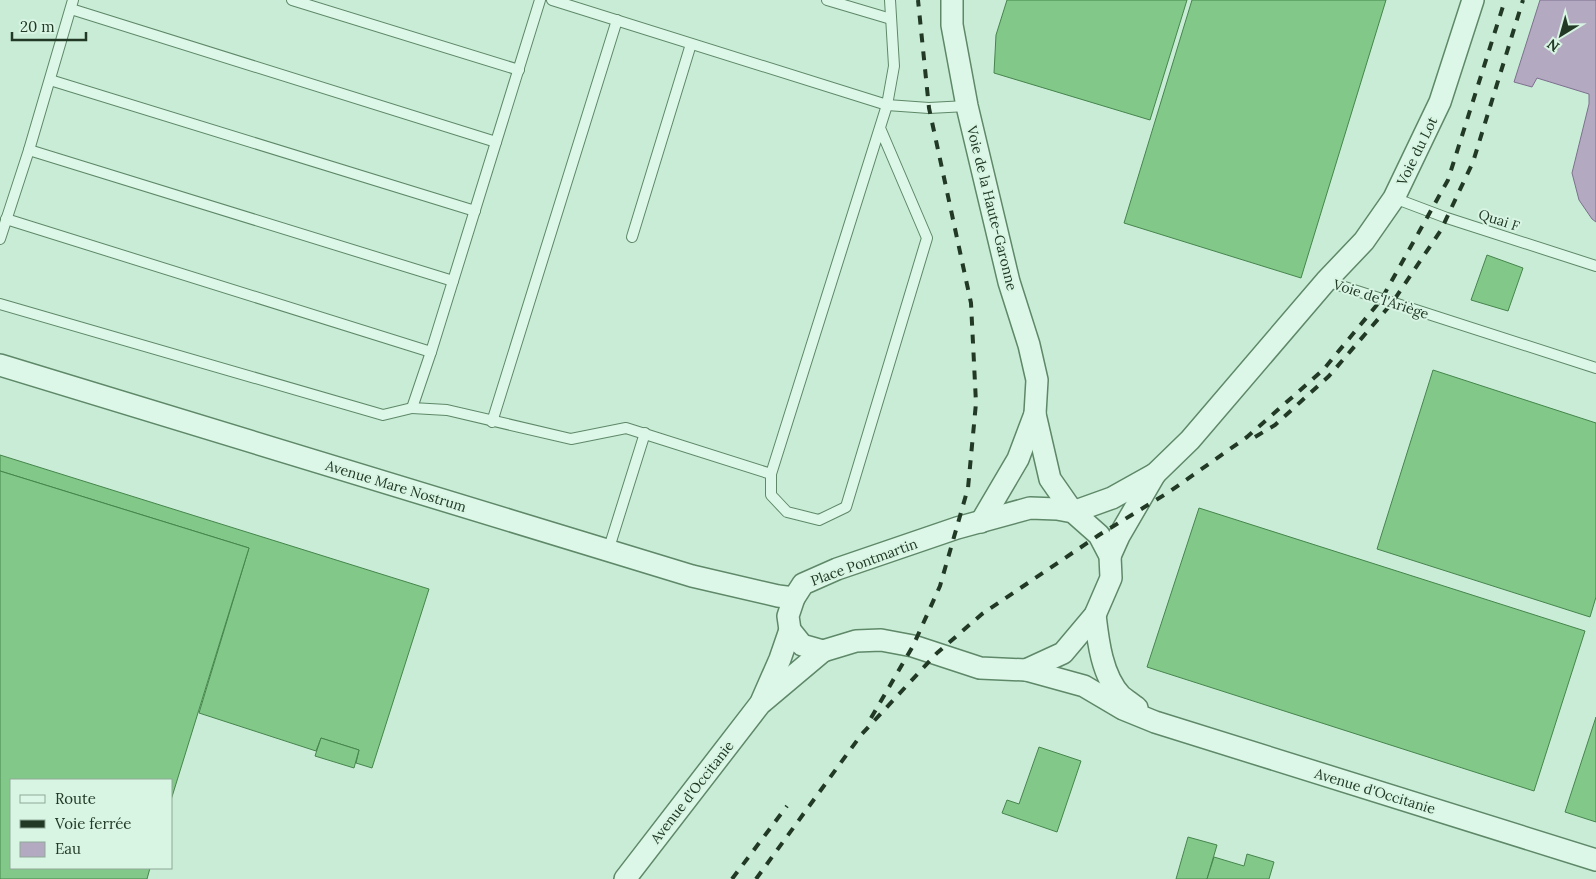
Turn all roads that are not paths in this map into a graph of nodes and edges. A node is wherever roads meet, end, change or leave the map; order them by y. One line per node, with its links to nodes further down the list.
1 (292, 0): 12 (lane)
2 (540, 0): 12 (lane)
3 (552, 0): 10 (lane)
4 (827, 0): 9 (lane)
5 (890, 0): 9 (lane)
6 (952, 0): 15 (street, Voie de la Haute-Garonne)
7 (1473, 0): 19 (street, Voie du Lot)
8 (72, 4): 13 (lane); 17 (lane)
9 (891, 19): 14 (lane)
10 (617, 20): 11 (lane); 33 (lane)
11 (691, 44): 14 (lane); 22 (lane)
12 (519, 70): 17 (lane)
13 (50, 80): 18 (lane); 20 (lane)
14 (887, 105): 15 (lane); 16 (lane)
15 (967, 106): 32 (street, Voie de la Haute-Garonne)
16 (880, 128): 35 (lane); 35 (lane)
17 (496, 142): 20 (lane)
18 (29, 150): 21 (lane); 25 (lane)
19 (1394, 198): 24 (lane, Quai F); 26 (street, Voie du Lot)
20 (475, 210): 25 (lane)
21 (6, 219): 23 (lane); 28 (lane)
22 (632, 238)
23 (0, 239)
24 (1596, 266)
25 (453, 281): 28 (lane)
26 (1326, 282): 30 (lane, Voie de l'Ariège); 36 (street, Voie de l'Ariège)
27 (0, 304): 31 (lane)
28 (431, 352): 31 (lane)
29 (0, 365): 39 (street, Avenue Mare Nostrum)
30 (1596, 368)
31 (412, 408): 33 (lane)
32 (1035, 414): 37 (street, Voie de la Haute-Garonne); 38 (street, Voie de la Haute-Garonne)
33 (492, 422): 34 (lane)
34 (645, 433): 35 (lane); 39 (lane)
35 (770, 474)
36 (1155, 474): 37 (street, Voie de l'Ariège); 40 (street, Voie de l'Ariège)
37 (1073, 512): 38 (street, Place Pontmartin); 40 (street)
38 (981, 522): 41 (street, Place Pontmartin)
39 (608, 551): 41 (street, Avenue Mare Nostrum)
40 (1110, 556): 42 (street)
41 (794, 598): 43 (street)
42 (1094, 615): 45 (street); 47 (street, Avenue d'Occitanie)
43 (790, 630): 44 (street); 46 (street, Avenue d'Occitanie)
44 (823, 651): 45 (street); 46 (street, Avenue d'Occitanie)
45 (1026, 670): 47 (street, Avenue d'Occitanie)
46 (760, 704): 49 (street, Avenue d'Occitanie)
47 (1155, 722): 48 (street, Avenue d'Occitanie)
48 (1596, 860)
49 (625, 879)

